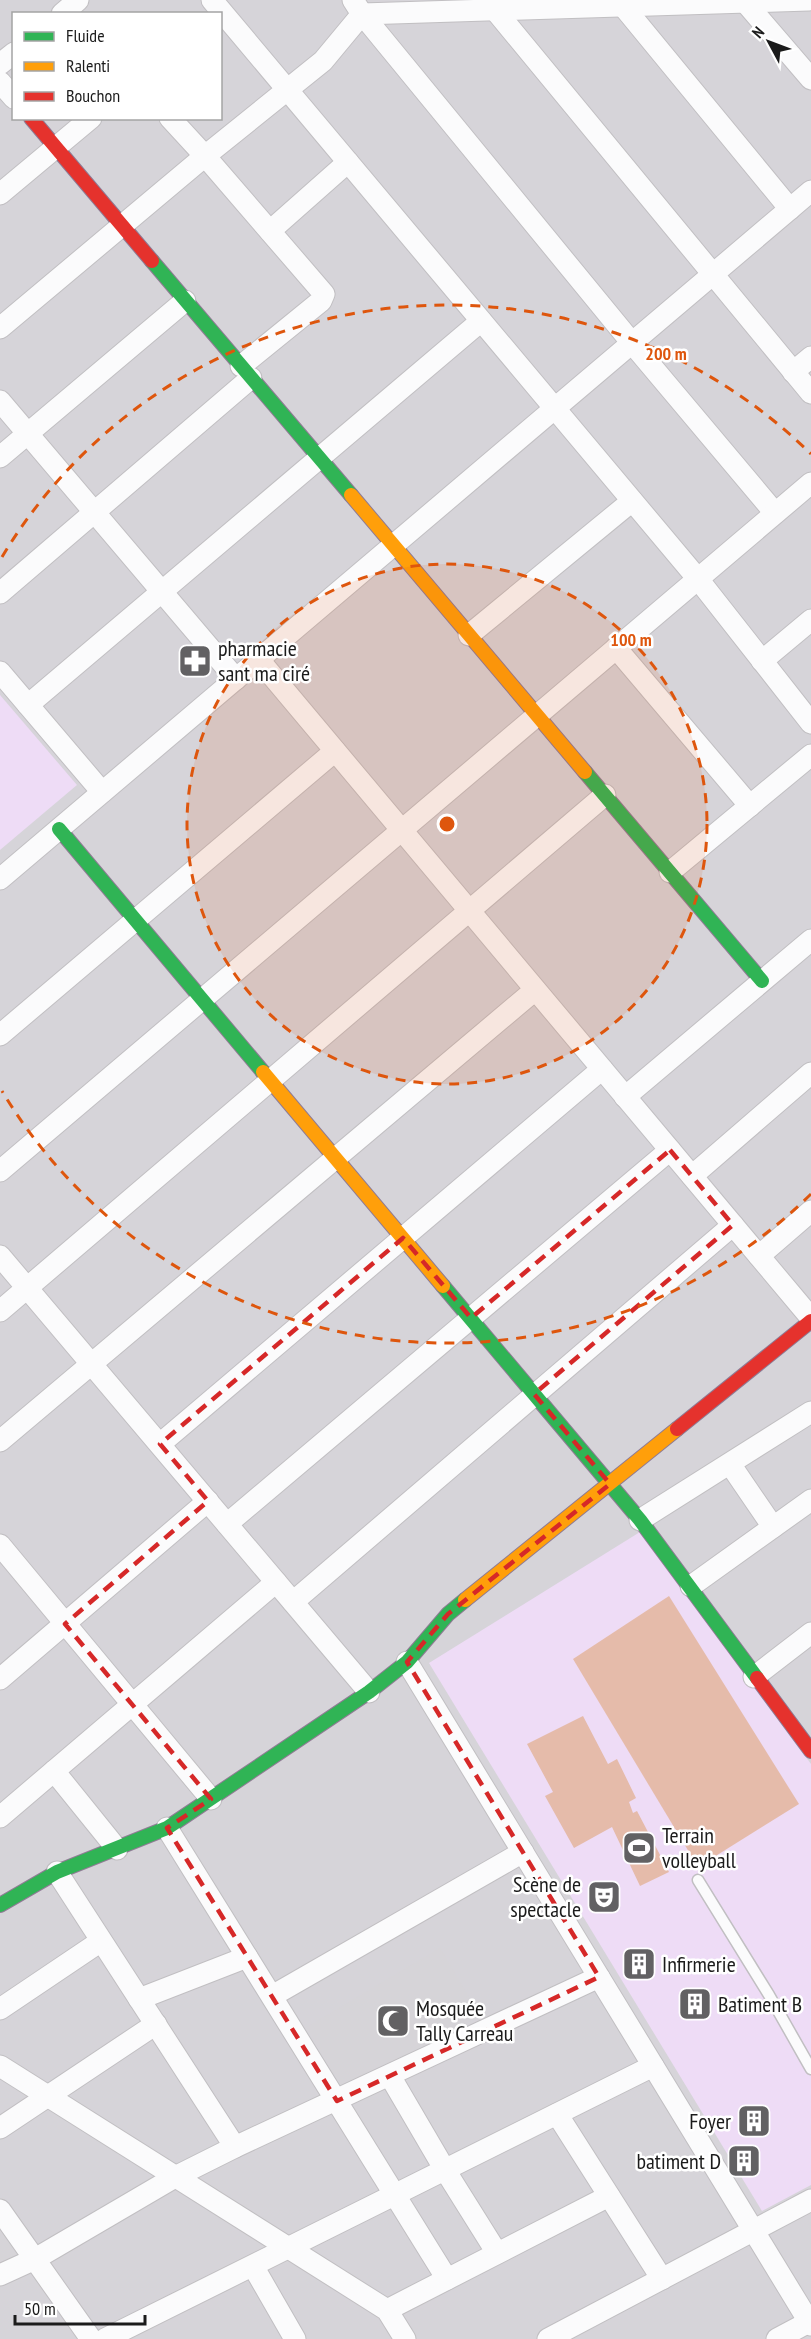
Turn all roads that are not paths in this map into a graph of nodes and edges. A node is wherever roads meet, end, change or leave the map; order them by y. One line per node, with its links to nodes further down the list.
1 (78, 0): 8 (street)
2 (809, 0): 3 (street)
3 (733, 2): 5 (street); 11 (street)
4 (222, 6): 13 (street)
5 (623, 6): 7 (street); 23 (street)
6 (357, 7): 7 (street); 13 (street); 30 (street)
7 (495, 10): 26 (street)
8 (64, 12)
9 (12, 55): 10 (street)
10 (0, 64)
11 (811, 79)
12 (0, 82): 14 (street)
13 (287, 89): 19 (street); 20 (street)
14 (12, 96)
15 (33, 120): 18 (street)
16 (89, 120): 18 (street)
17 (172, 120): 19 (street)
18 (56, 148): 22 (street); 24 (street)
19 (205, 156): 24 (street); 25 (street)
20 (348, 162): 25 (street); 28 (street)
21 (811, 191): 23 (street)
22 (0, 194)
23 (790, 209): 26 (street)
24 (122, 226): 27 (street); 29 (street)
25 (270, 231): 32 (street)
26 (713, 274): 30 (street); 33 (street)
27 (185, 301): 32 (street); 37 (street)
28 (481, 321): 36 (street); 39 (street)
29 (0, 328)
30 (632, 343): 36 (street); 43 (street)
31 (811, 357): 33 (street)
32 (246, 372): 39 (street); 42 (street)
33 (794, 372): 34 (street)
34 (811, 393)
35 (0, 401): 37 (street)
36 (555, 409): 41 (street); 44 (street)
37 (28, 434): 38 (street); 42 (street)
38 (0, 457)
39 (319, 458): 44 (street); 47 (street)
40 (811, 483): 43 (street)
41 (632, 501): 45 (street); 49 (street)
42 (94, 512): 46 (street); 47 (street)
43 (775, 513): 45 (street)
44 (393, 546): 49 (street); 51 (street)
45 (698, 579): 50 (street); 52 (street)
46 (0, 592)
47 (162, 592): 54 (street); 55 (street)
48 (811, 620): 52 (street)
49 (469, 635): 56 (street)
50 (616, 648): 56 (street); 62 (street)
51 (259, 660): 54 (street); 58 (street)
52 (762, 661): 57 (street)
53 (0, 672): 55 (street)
54 (236, 679): 60 (street)
55 (28, 705): 60 (street)
56 (537, 715): 61 (street); 64 (street)
57 (811, 723)
58 (336, 751): 64 (street); 68 (street)
59 (811, 755): 62 (street)
60 (102, 792): 63 (street)
61 (605, 795): 65 (street); 67 (street)
62 (750, 806): 65 (street)
63 (59, 829): 66 (street); 68 (street)
64 (402, 830): 67 (street); 72 (street)
65 (670, 872): 70 (street)
66 (0, 879)
67 (469, 911): 71 (street); 76 (street)
68 (135, 921): 72 (street); 73 (street)
69 (811, 941): 70 (street)
70 (762, 981): 77 (street)
71 (535, 990): 74 (street); 79 (street)
72 (202, 1000): 76 (street); 80 (street)
73 (0, 1035)
74 (602, 1069): 77 (street); 84 (street)
75 (811, 1073): 81 (street)
76 (270, 1080): 79 (street); 87 (street)
77 (625, 1097): 78 (street)
78 (670, 1150): 81 (street); 89 (street)
79 (336, 1158): 84 (street); 91 (street)
80 (0, 1171)
81 (692, 1176): 83 (street)
82 (811, 1210): 86 (street)
83 (733, 1225): 86 (street); 92 (street)
84 (403, 1238): 89 (street); 95 (street)
85 (0, 1256): 87 (street)
86 (759, 1256): 90 (street)
87 (27, 1288): 88 (street); 91 (street)
88 (0, 1311)
89 (471, 1318): 92 (street); 101 (street)
90 (811, 1319): 97 (street)
91 (92, 1364): 94 (street); 95 (street)
92 (534, 1394): 97 (street); 106 (street)
93 (811, 1412): 96 (street)
94 (0, 1441)
95 (159, 1444): 99 (street)
96 (730, 1464): 100 (street); 102 (street)
97 (610, 1484): 100 (street); 109 (street)
98 (811, 1500): 102 (street)
99 (207, 1501): 101 (street); 107 (street)
100 (640, 1520): 105 (street)
101 (227, 1524): 104 (street)
102 (773, 1527): 105 (street)
103 (0, 1545): 107 (street)
104 (276, 1582): 106 (street); 113 (street)
105 (691, 1586): 110 (street)
106 (293, 1602): 112 (street)
107 (65, 1624): 111 (street); 113 (street)
108 (811, 1633): 110 (street)
109 (407, 1662): 112 (street); 120 (street)
110 (754, 1677): 114 (street)
111 (0, 1679)
112 (369, 1692): 116 (street)
113 (132, 1704): 115 (street); 116 (street)
114 (811, 1751)
115 (54, 1771): 117 (street); 119 (street)
116 (211, 1799): 118 (street)
117 (0, 1817)
118 (167, 1828): 119 (street); 125 (street)
119 (117, 1848): 121 (street)
120 (523, 1852): 126 (street); 127 (street)
121 (57, 1872): 123 (street); 124 (street)
122 (698, 1880): 133 (lane)
123 (0, 1905)
124 (101, 1941): 128 (street); 129 (street)
125 (247, 1957): 127 (street); 128 (street)
126 (599, 1977): 131 (street); 134 (street)
127 (272, 1996): 136 (street)
128 (139, 1999): 130 (street)
129 (0, 2008)
130 (156, 2024): 135 (street); 139 (street)
131 (653, 2066): 137 (street); 146 (street)
132 (0, 2067): 135 (street)
133 (811, 2068)
134 (390, 2076): 136 (street); 140 (street)
135 (49, 2097): 138 (street); 141 (street)
136 (337, 2101): 139 (street); 142 (street)
137 (557, 2114): 140 (street); 143 (street)
138 (0, 2128)
139 (235, 2147): 141 (street)
140 (445, 2170): 142 (street); 148 (street)
141 (176, 2177): 147 (street); 149 (street)
142 (395, 2195): 147 (street); 152 (street)
143 (609, 2196): 148 (street); 153 (street)
144 (811, 2200): 146 (street)
145 (0, 2210): 149 (street)
146 (753, 2230): 153 (street); 155 (street)
147 (289, 2248): 150 (street); 154 (street)
148 (497, 2253): 152 (street)
149 (34, 2259): 151 (street); 156 (street)
150 (253, 2266): 157 (street); 158 (street)
151 (0, 2275)
152 (447, 2279): 154 (street)
153 (662, 2279): 160 (street)
154 (387, 2310): 159 (street)
155 (810, 2324): 161 (street)
156 (91, 2339)
157 (105, 2339)
158 (295, 2339)
159 (405, 2339)
160 (548, 2339)
161 (777, 2339)

